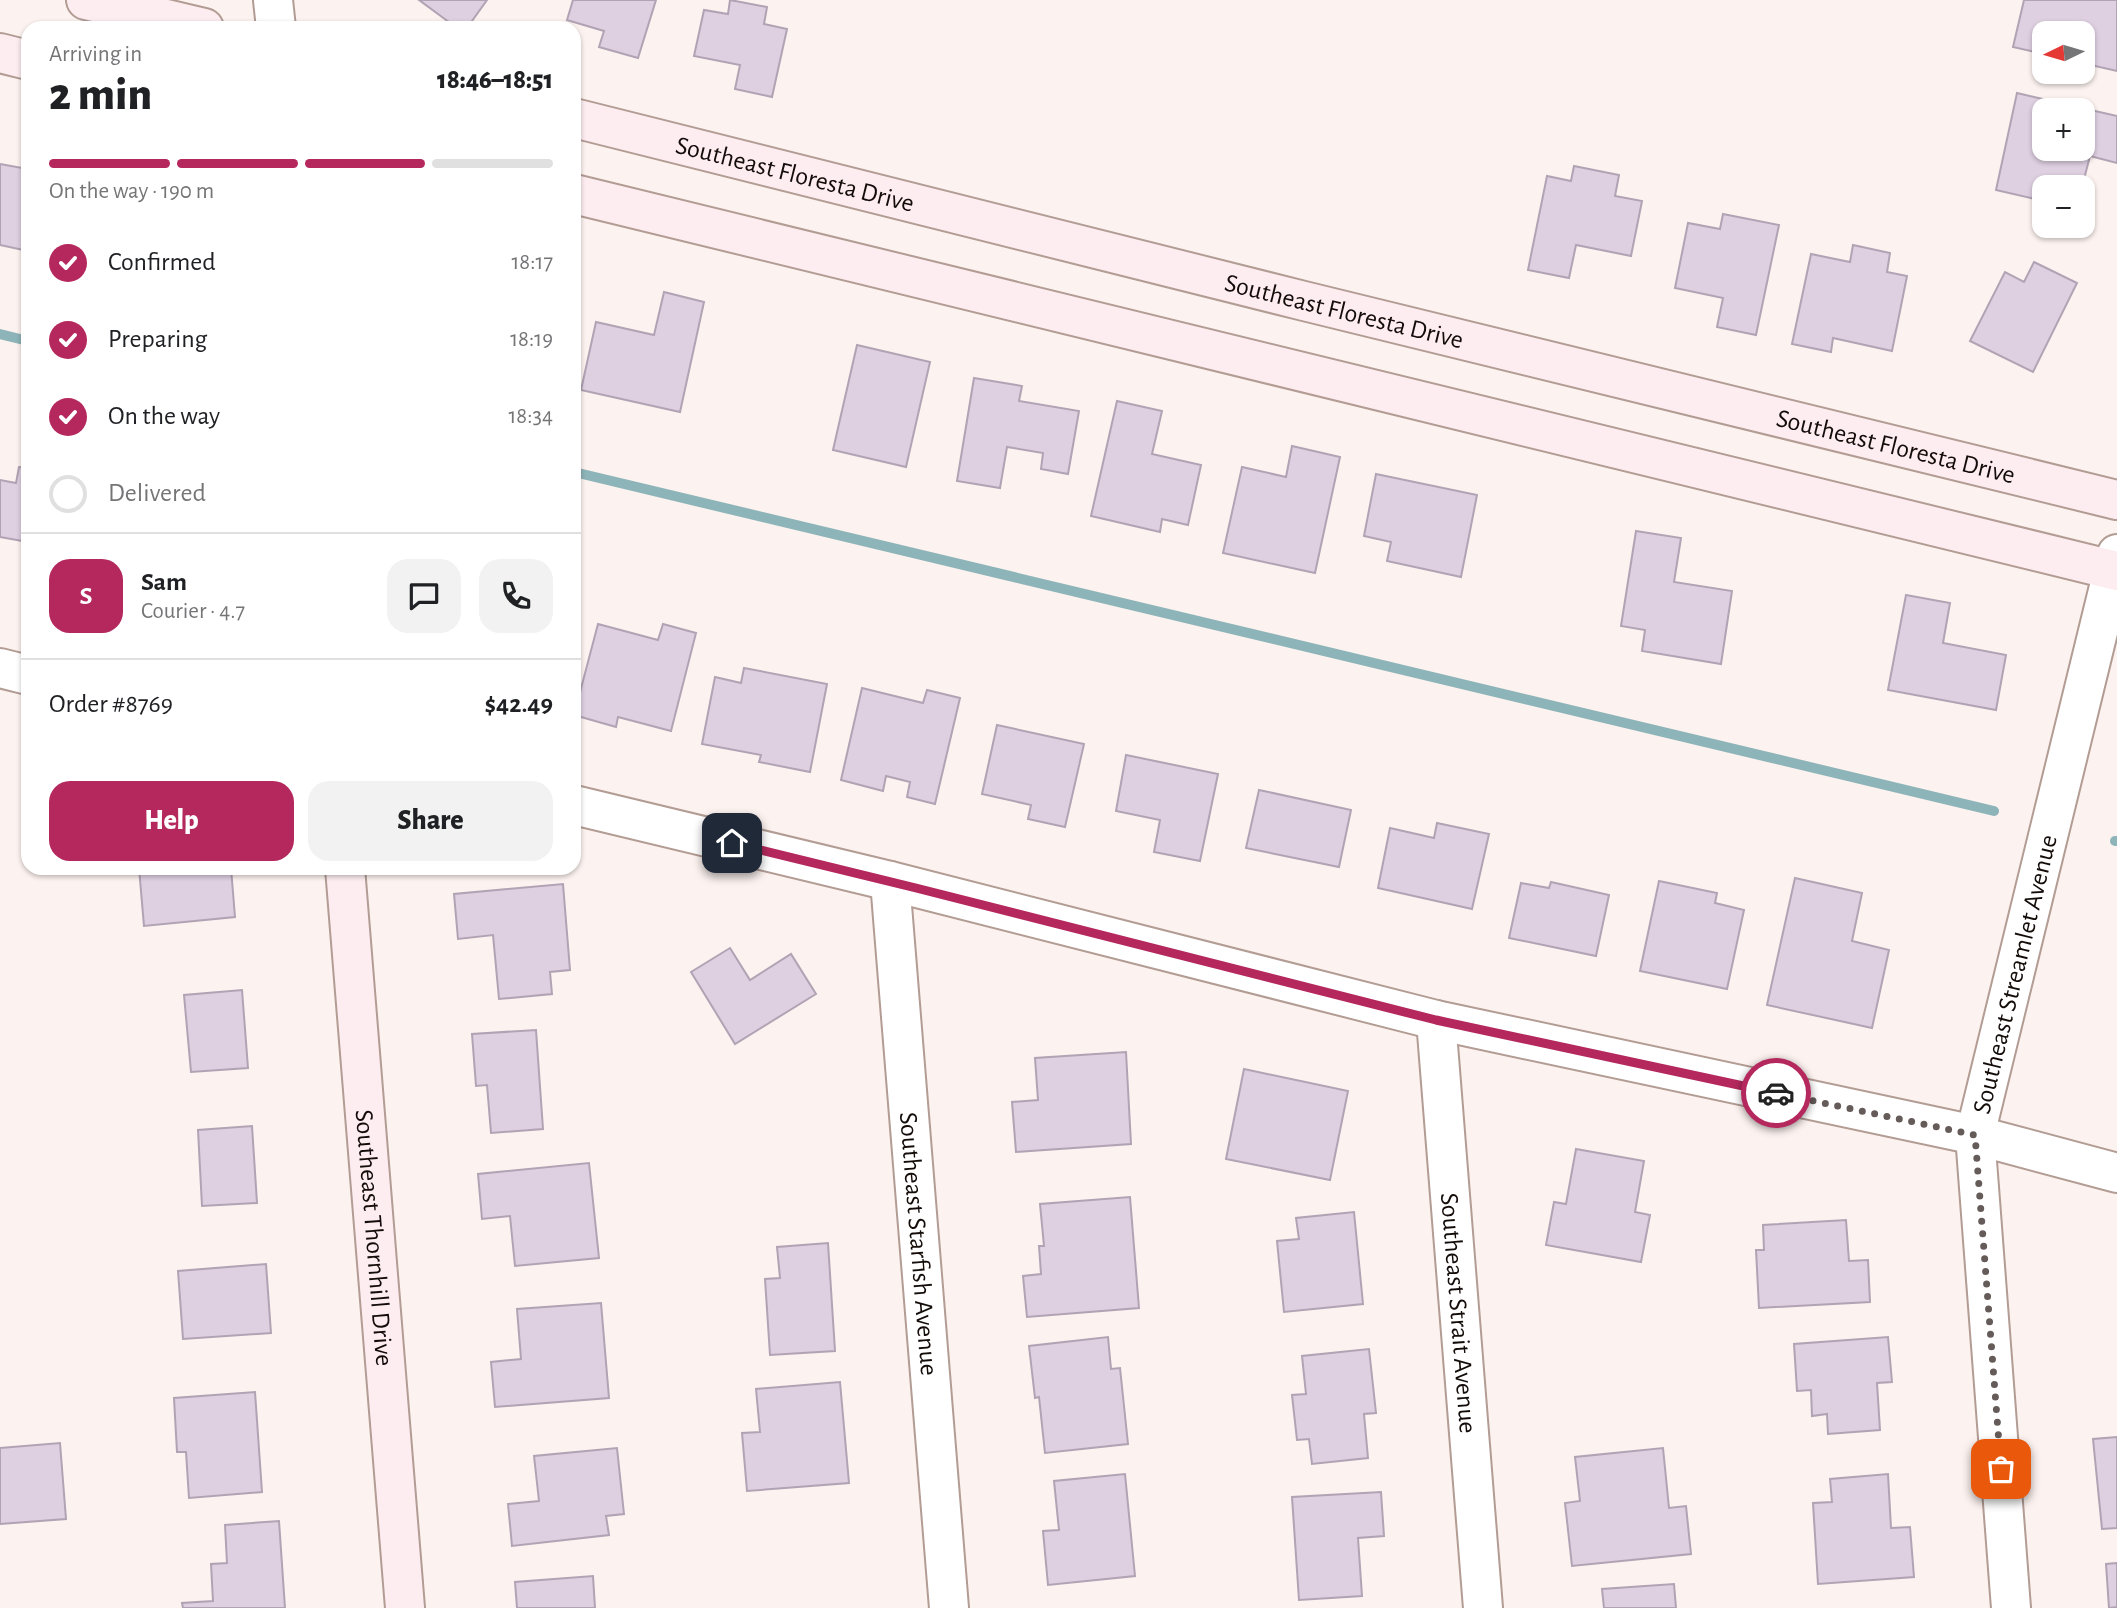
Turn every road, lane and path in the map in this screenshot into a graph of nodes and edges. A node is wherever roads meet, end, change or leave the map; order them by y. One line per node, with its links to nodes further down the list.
1 (86, 0): 3 (street)
2 (274, 0): 4 (street)
3 (174, 21)
4 (276, 21)
5 (0, 53): 6 (street)
6 (21, 58)
7 (581, 120): 9 (street, Southeast Floresta Drive)
8 (581, 196): 10 (street)
9 (2117, 500)
10 (2116, 565): 17 (street, Southeast Streamlet Avenue)
11 (0, 668): 12 (street)
12 (21, 673)
13 (581, 807): 15 (street)
14 (346, 875): 19 (street, Southeast Thornhill Drive)
15 (890, 881): 16 (street); 20 (street, Southeast Starfish Avenue)
16 (1436, 1020): 17 (street); 21 (street, Southeast Strait Avenue)
17 (1975, 1135): 18 (street); 22 (street, Southeast Streamlet Avenue)
18 (2117, 1173)
19 (405, 1608)
20 (949, 1608)
21 (1483, 1608)
22 (2011, 1608)

